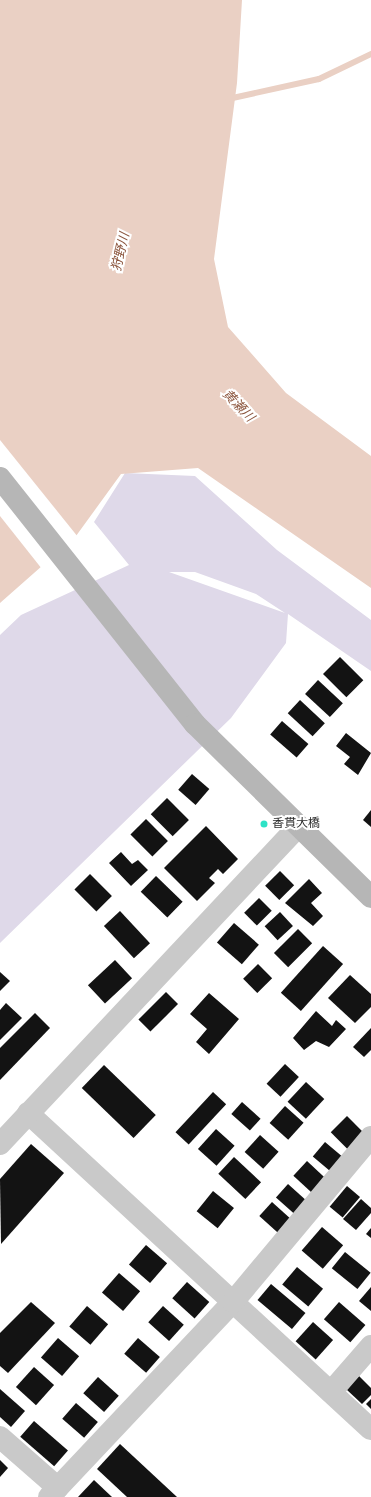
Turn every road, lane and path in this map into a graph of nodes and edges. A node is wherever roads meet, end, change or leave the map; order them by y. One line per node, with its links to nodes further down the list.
1 (0, 478): 2 (street)
2 (297, 828): 3 (street); 4 (street)
3 (371, 897)
4 (28, 1113): 6 (street); 7 (street)
5 (371, 1137): 7 (street)
6 (0, 1144)
7 (233, 1302): 9 (street); 12 (street)
8 (371, 1346): 9 (street)
9 (330, 1392): 10 (street)
10 (371, 1429)
11 (0, 1437): 12 (street)
12 (54, 1492)

